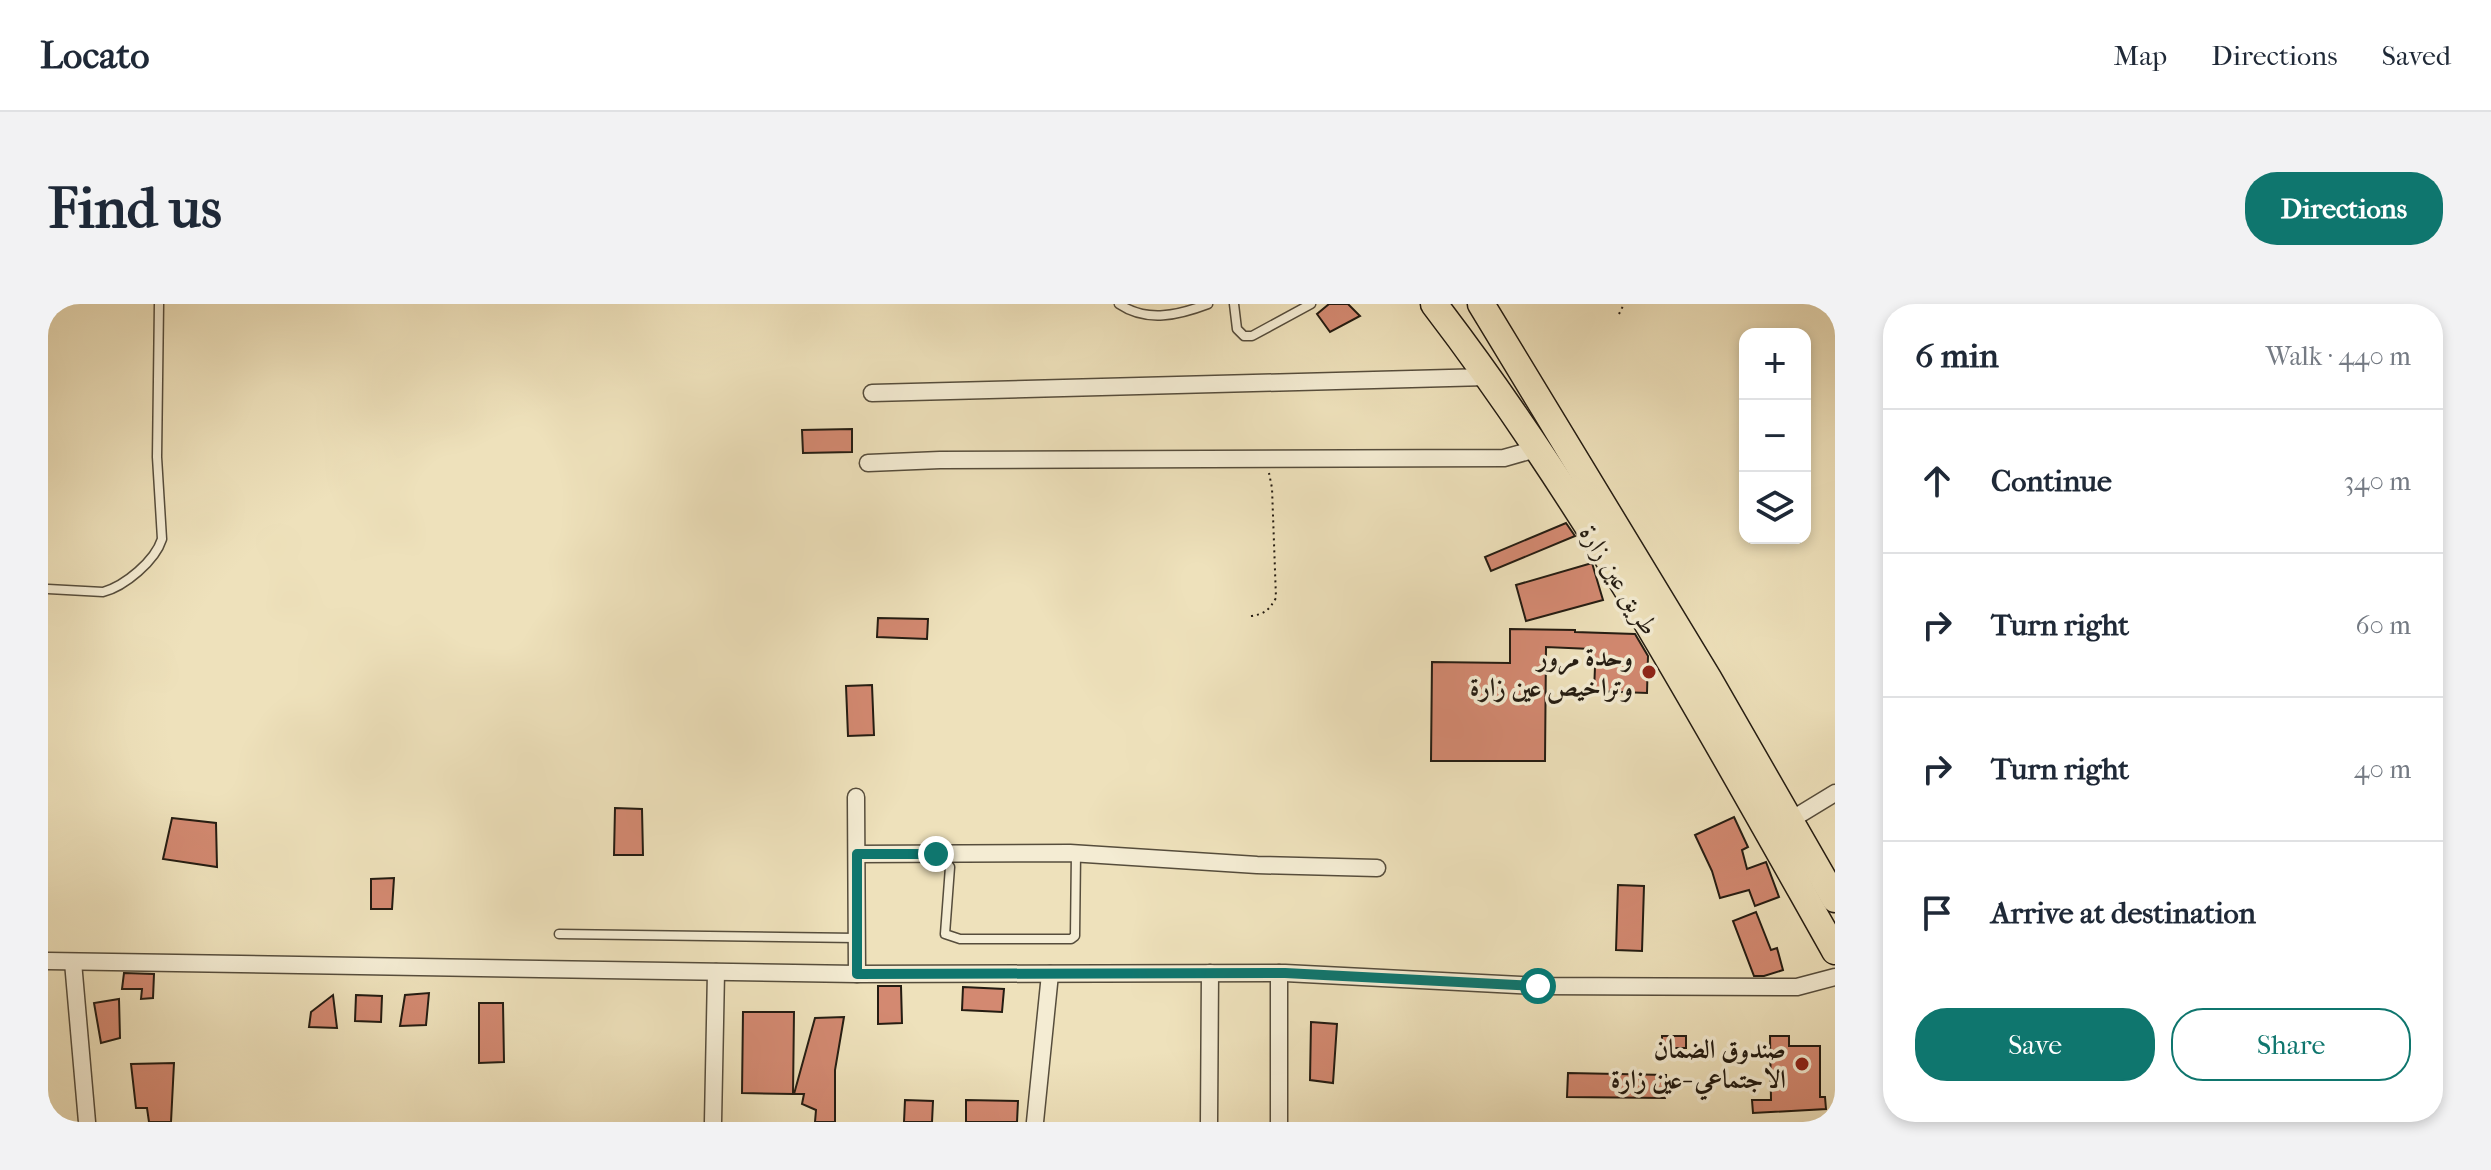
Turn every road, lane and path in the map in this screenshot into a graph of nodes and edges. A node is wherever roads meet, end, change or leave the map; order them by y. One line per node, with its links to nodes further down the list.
1 (159, 304): 15 (lane)
2 (1119, 304): 3 (lane)
3 (1208, 304)
4 (1234, 304): 5 (lane)
5 (1311, 304)
6 (1434, 304): 10 (main road, طريق عين زارة)
7 (1481, 304): 19 (main road, طريق عين زارة)
8 (1624, 304): 9 (path)
9 (1619, 314)
10 (1487, 377): 11 (street); 12 (main road, طريق عين زارة)
11 (872, 393)
12 (1536, 449): 13 (street); 27 (main road, طريق عين زارة)
13 (1266, 460): 14 (street); 16 (path)
14 (868, 463)
15 (48, 589)
16 (1251, 616)
17 (1835, 793): 19 (street)
18 (856, 797): 21 (street)
19 (1789, 821): 24 (main road, طريق عين زارة)
20 (1076, 853): 22 (street); 22 (lane); 23 (street)
21 (857, 854): 22 (street); 26 (street)
22 (936, 854)
23 (1377, 868)
24 (1835, 899)
25 (559, 934): 26 (lane)
26 (857, 938): 33 (street)
27 (1835, 951)
28 (48, 961): 29 (street)
29 (73, 962): 30 (street); 36 (street)
30 (716, 972): 33 (street); 37 (street)
31 (1210, 973): 32 (street); 34 (street); 39 (street)
32 (1279, 973): 35 (street); 40 (street)
33 (857, 974): 34 (street)
34 (1050, 974): 38 (street)
35 (1835, 977)
36 (87, 1122)
37 (713, 1122)
38 (1035, 1122)
39 (1209, 1122)
40 (1279, 1122)

